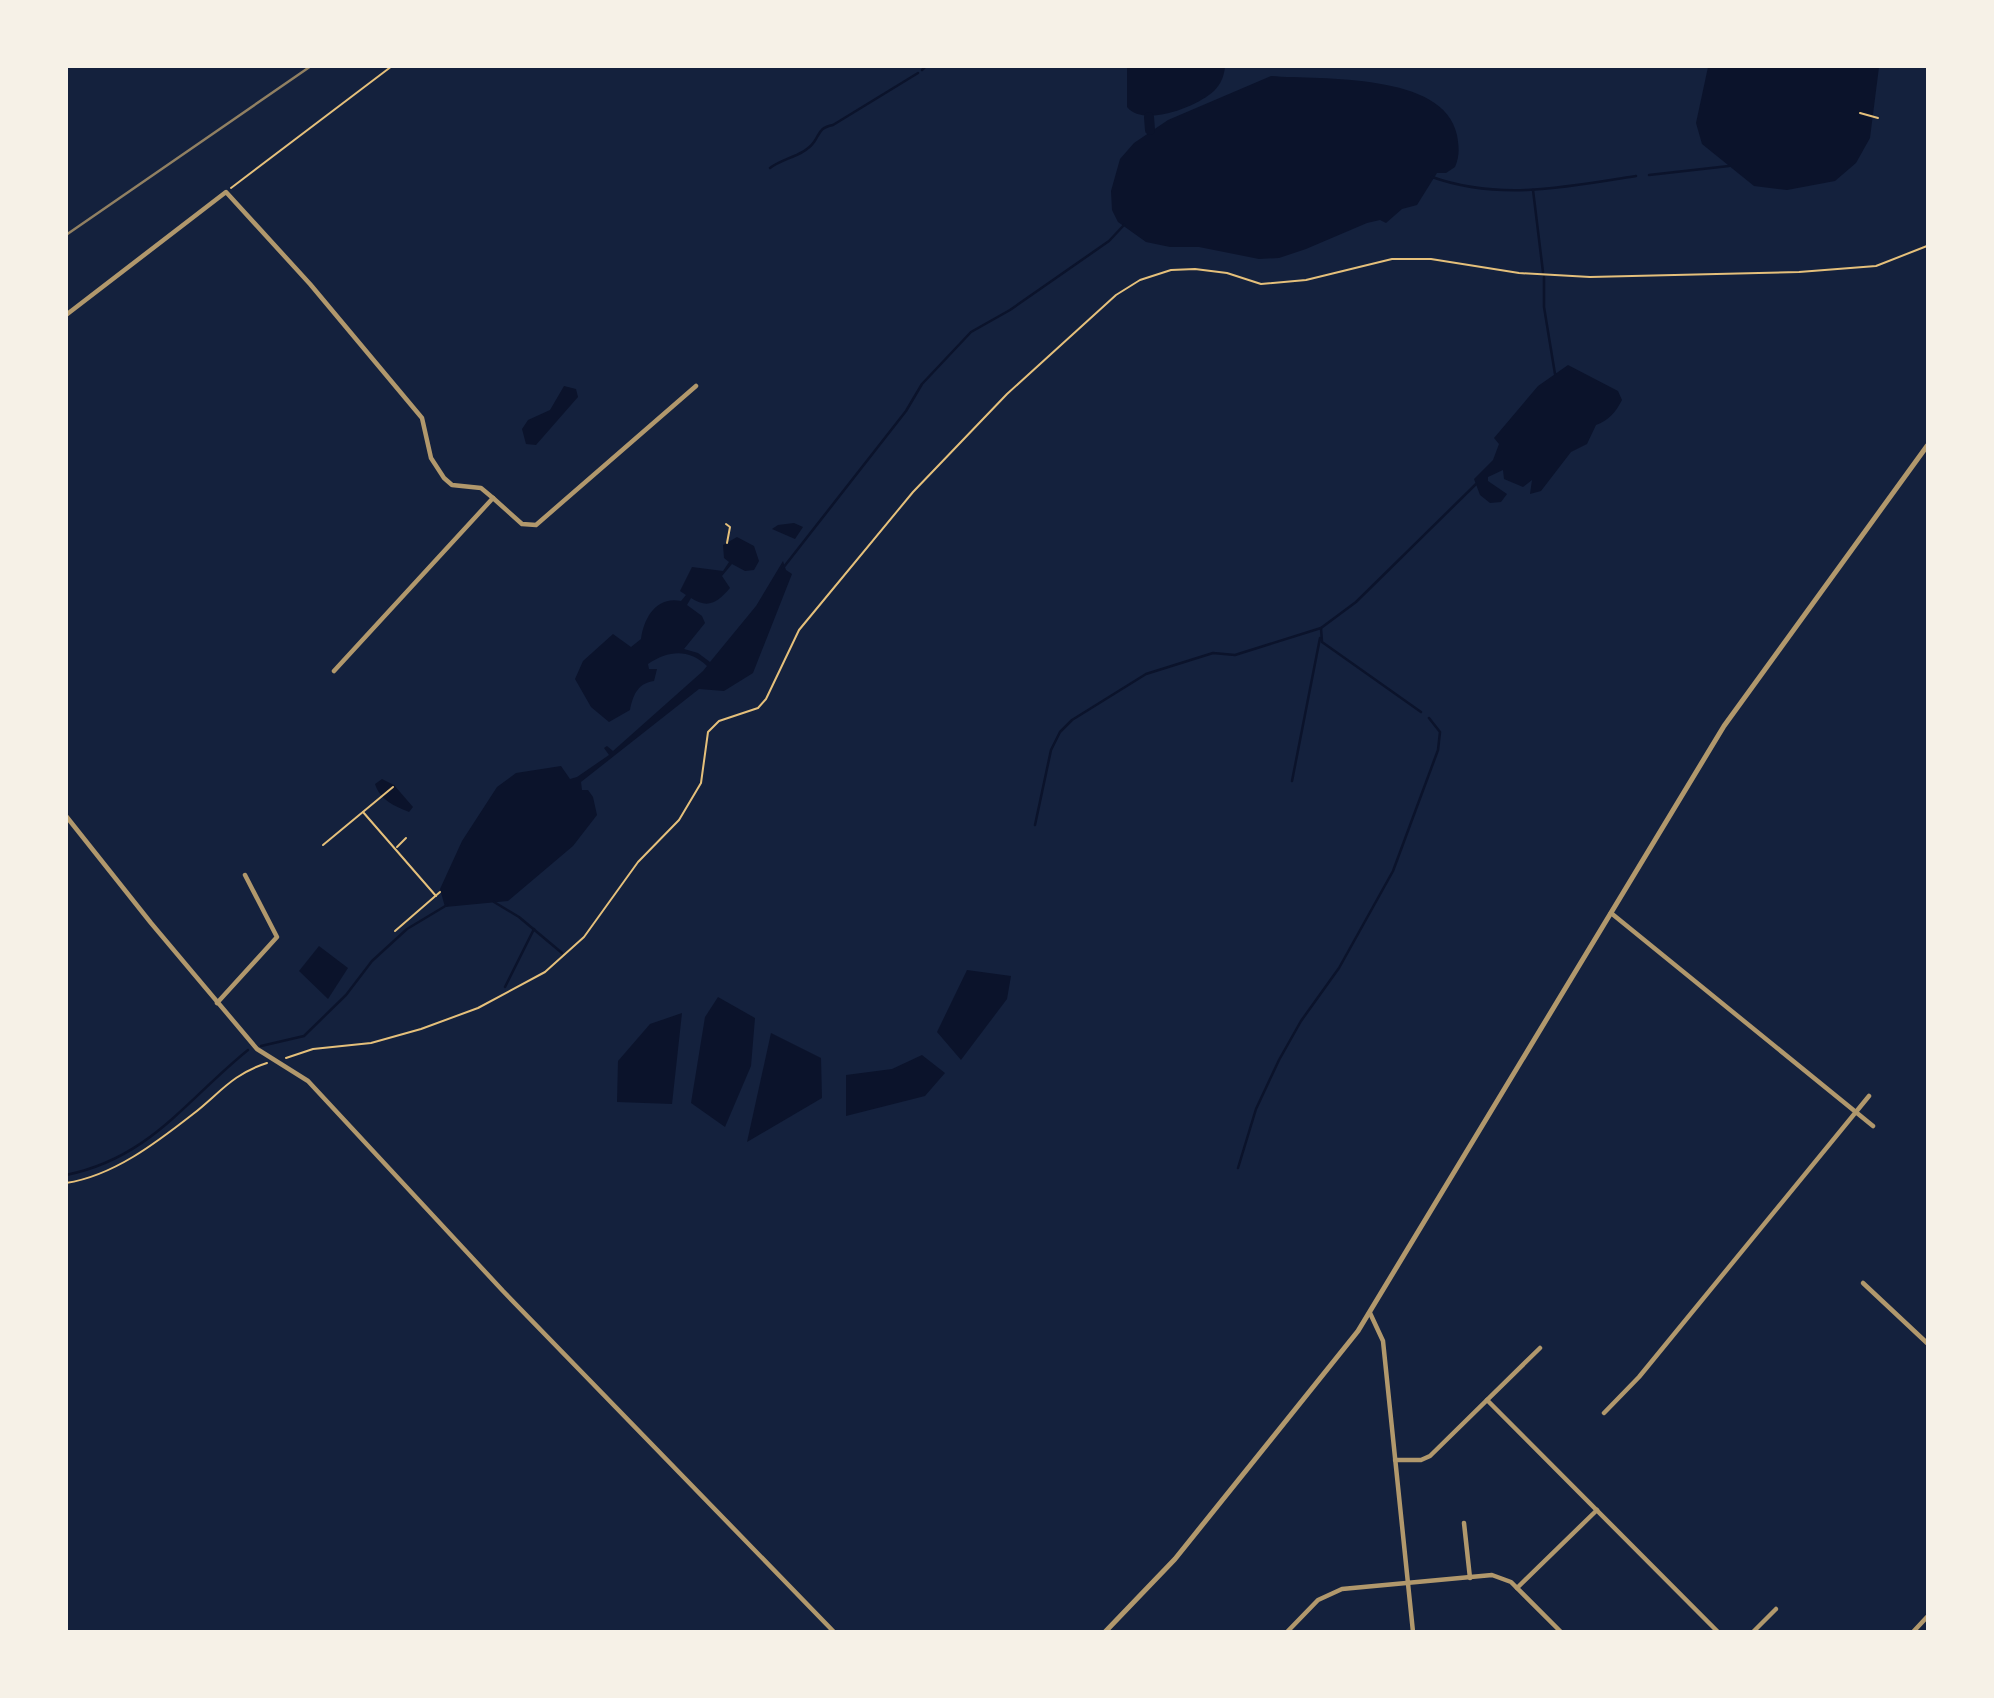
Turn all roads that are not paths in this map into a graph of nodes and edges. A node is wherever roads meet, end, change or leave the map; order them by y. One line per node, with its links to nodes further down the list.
1 (66, 315): 4 (street)
2 (696, 386): 4 (street)
3 (1927, 446): 8 (street)
4 (494, 498): 5 (street)
5 (334, 671)
6 (66, 816): 9 (street)
7 (245, 875): 9 (street)
8 (1611, 913): 11 (street); 14 (street)
9 (217, 1003): 27 (street)
10 (1869, 1096): 11 (street)
11 (1857, 1111): 12 (street); 18 (street)
12 (1873, 1126)
13 (1863, 1283): 15 (street)
14 (1370, 1312): 19 (street); 28 (street)
15 (1927, 1343)
16 (1540, 1348): 17 (street)
17 (1487, 1400): 19 (street); 20 (street)
18 (1604, 1413)
19 (1395, 1460): 23 (street)
20 (1597, 1510): 24 (street); 32 (street)
21 (1464, 1523): 22 (street)
22 (1470, 1578): 23 (street); 24 (street)
23 (1408, 1585): 29 (street); 30 (street)
24 (1517, 1588): 31 (street)
25 (1776, 1609): 33 (street)
26 (1927, 1617): 34 (street)
27 (834, 1632)
28 (1105, 1632)
29 (1287, 1632)
30 (1413, 1632)
31 (1561, 1632)
32 (1718, 1632)
33 (1753, 1632)
34 (1913, 1632)

